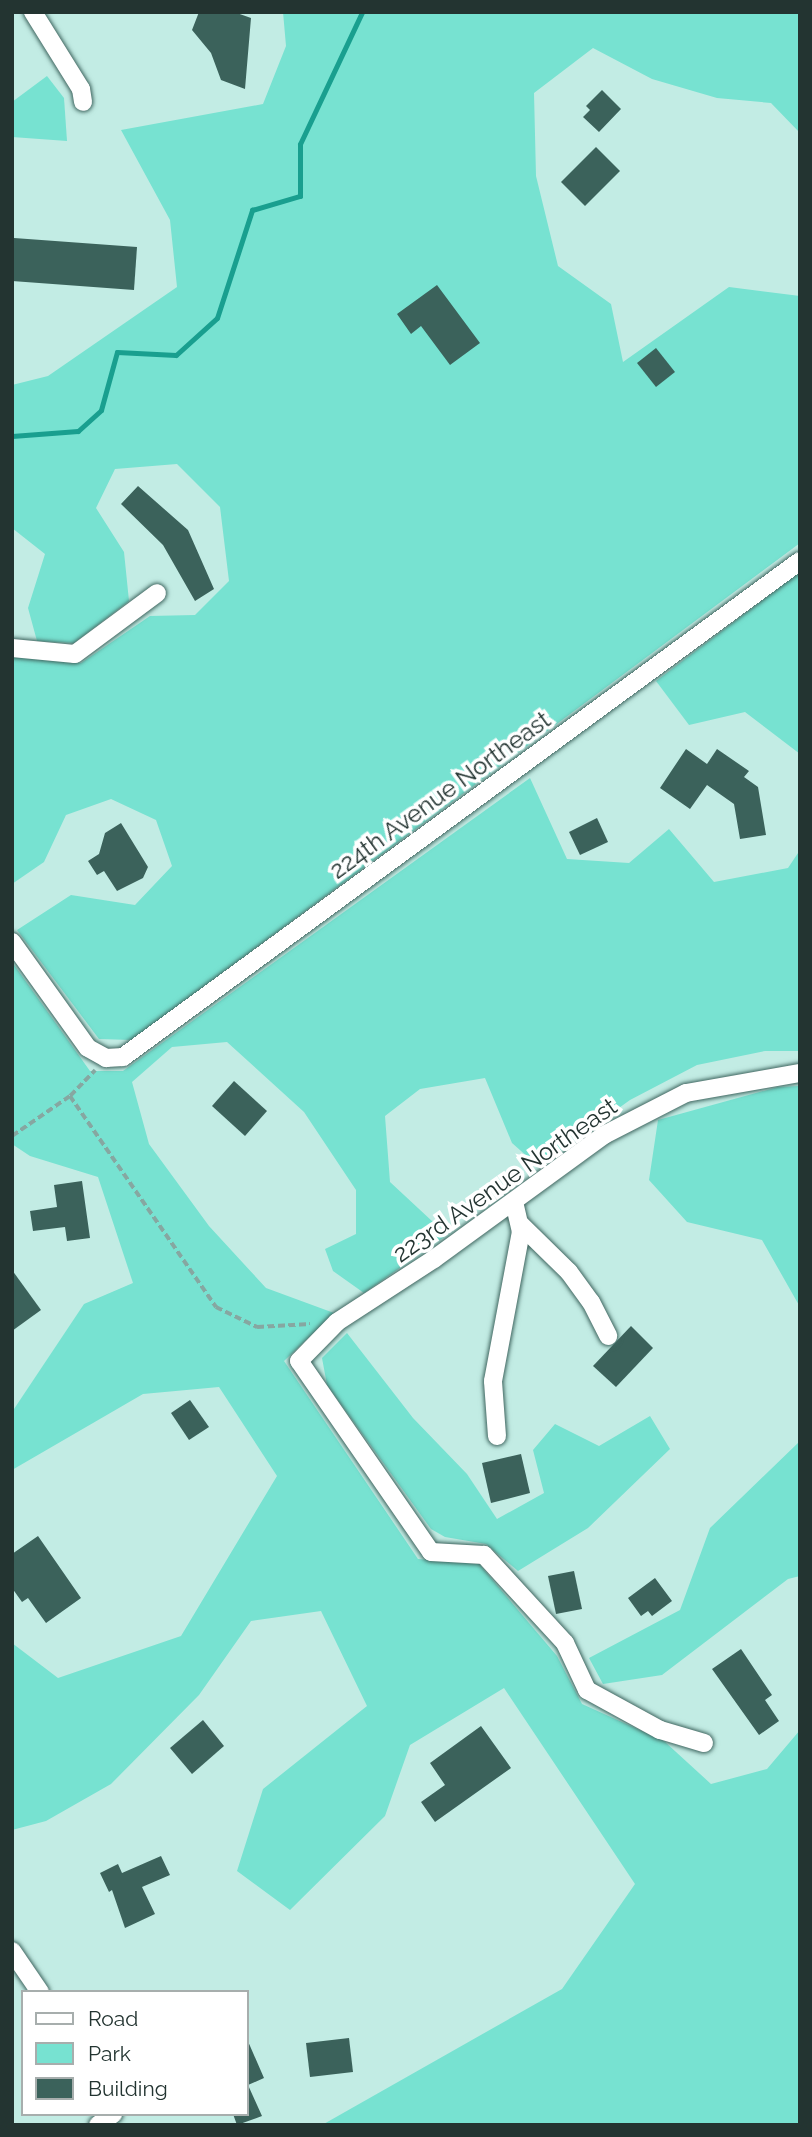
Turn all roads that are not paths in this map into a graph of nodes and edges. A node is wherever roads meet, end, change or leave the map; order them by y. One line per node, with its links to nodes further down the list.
1 (33, 12): 2 (street)
2 (83, 102)
3 (800, 561): 6 (street, 224th Avenue Northeast)
4 (157, 593): 5 (street)
5 (12, 648)
6 (12, 942)
7 (800, 1073): 8 (street, 223rd Avenue Northeast)
8 (514, 1202): 9 (street); 12 (street, 223rd Avenue Northeast)
9 (521, 1225): 10 (street); 11 (street)
10 (608, 1336)
11 (497, 1436)
12 (704, 1743)
13 (12, 1951): 14 (street)
14 (39, 1990)

